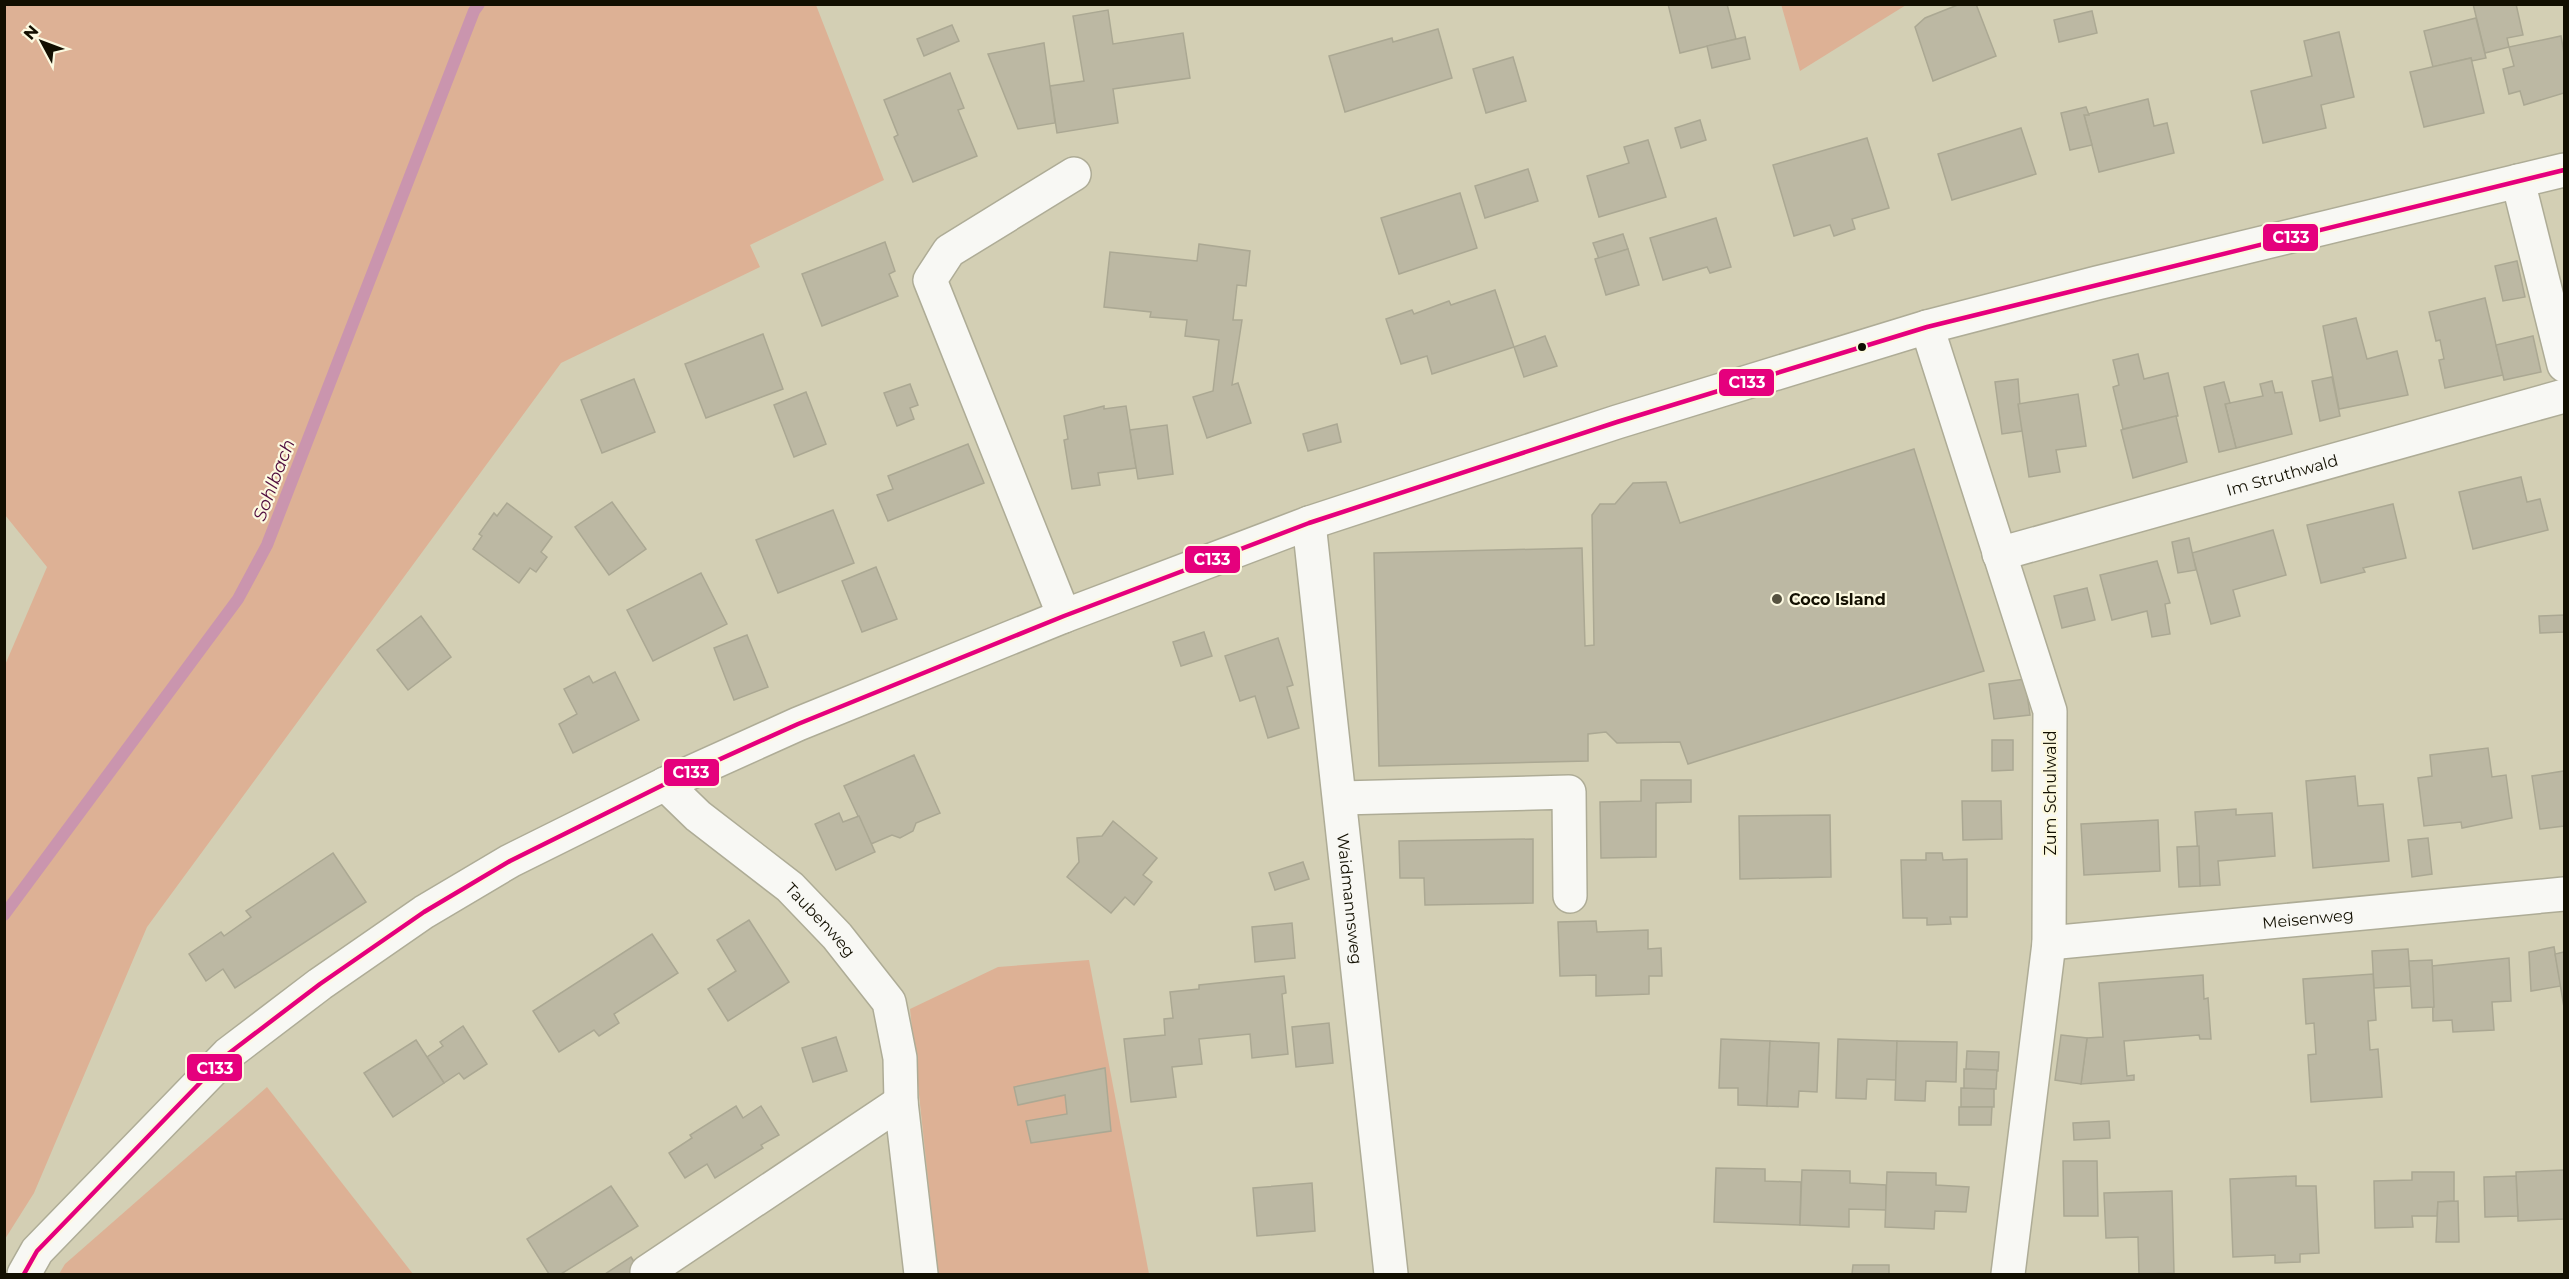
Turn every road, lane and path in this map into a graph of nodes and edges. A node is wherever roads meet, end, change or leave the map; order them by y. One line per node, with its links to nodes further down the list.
1 (2565, 170): 3 (street)
2 (1074, 174): 9 (street)
3 (2518, 181): 4 (street); 5 (street)
4 (1927, 327): 7 (street); 8 (street, Zum Schulwald)
5 (2565, 365)
6 (2565, 396): 8 (street, Im Struthwald)
7 (1309, 523): 9 (street); 11 (street, Waidmannsweg)
8 (1999, 554): 14 (street, Zum Schulwald)
9 (1064, 616): 10 (street)
10 (665, 784): 15 (street, Taubenweg); 17 (street)
11 (1341, 798): 13 (street); 19 (street, Waidmannsweg)
12 (2565, 894): 14 (street, Meisenweg)
13 (1570, 896)
14 (2049, 943): 20 (street, Zum Schulwald)
15 (901, 1102): 16 (street); 18 (street, Taubenweg)
16 (647, 1272)
17 (24, 1275)
18 (921, 1275)
19 (1391, 1275)
20 (2008, 1275)

